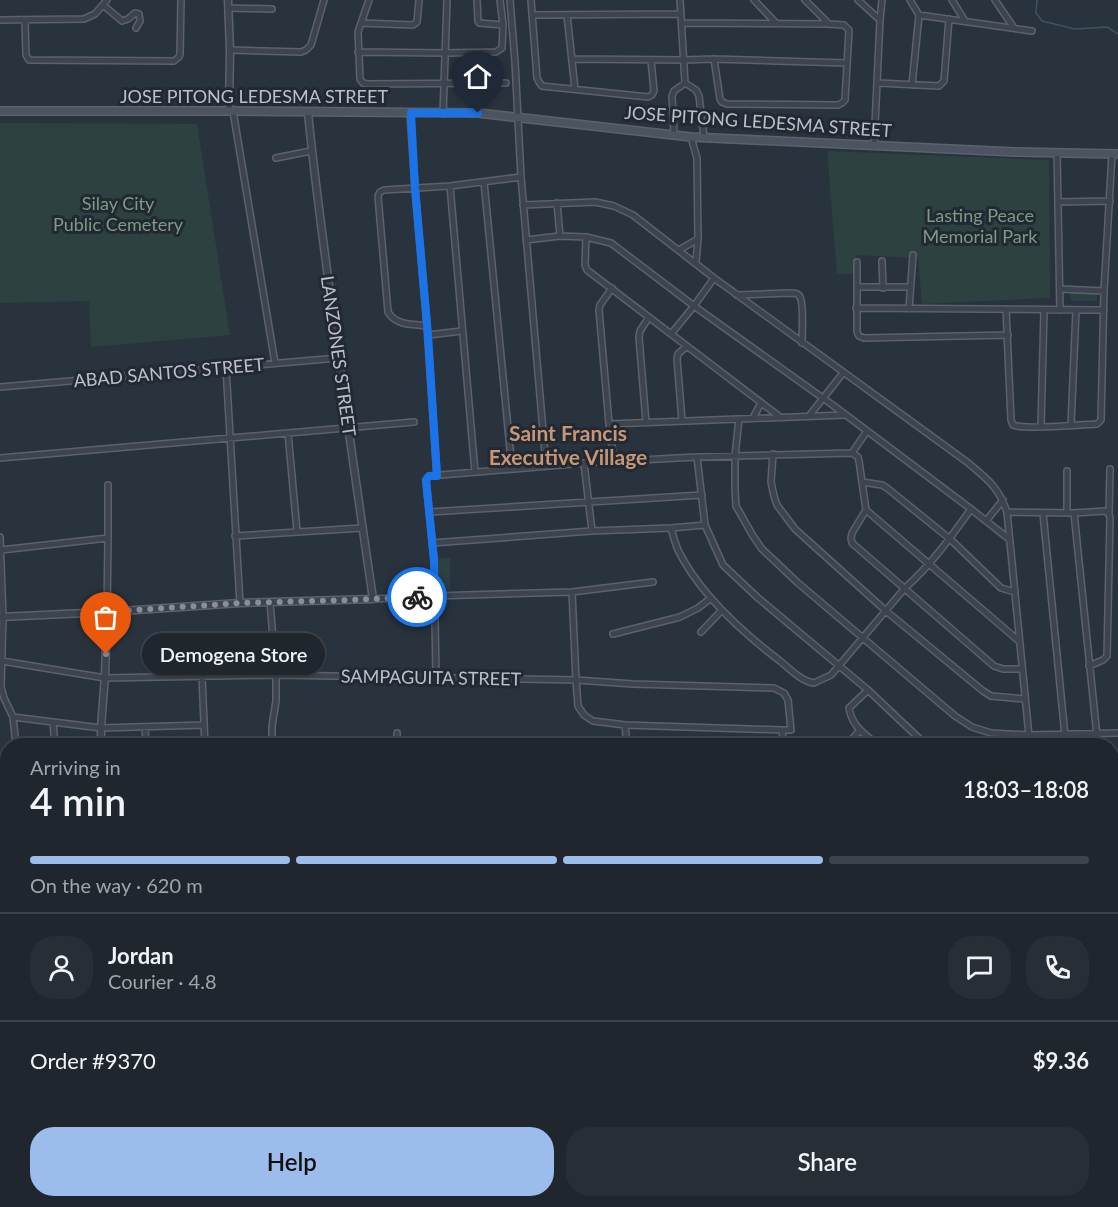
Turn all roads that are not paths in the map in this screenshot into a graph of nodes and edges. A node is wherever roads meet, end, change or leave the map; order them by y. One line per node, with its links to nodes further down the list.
1 (107, 0): 20 (street)
2 (181, 0): 28 (street)
3 (324, 0): 39 (street)
4 (369, 0): 32 (street)
5 (419, 0): 32 (street)
6 (447, 0): 41 (street)
7 (477, 0): 35 (street)
8 (500, 0): 35 (street)
9 (510, 0): 58 (street)
10 (531, 0): 23 (street)
11 (680, 0): 22 (street)
12 (754, 0): 33 (street)
13 (805, 0): 34 (street)
14 (858, 0): 29 (street)
15 (882, 0): 29 (street)
16 (910, 0): 25 (street)
17 (952, 0): 30 (street)
18 (995, 0): 37 (street)
19 (228, 4): 21 (street); 39 (street)
20 (103, 5): 28 (street); 36 (street)
21 (272, 9)
22 (681, 14): 24 (street); 31 (street)
23 (532, 15): 24 (street); 52 (street)
24 (567, 15): 42 (street)
25 (919, 15): 26 (street); 51 (street)
26 (949, 19): 30 (street); 51 (street)
27 (0, 20): 28 (street)
28 (25, 20)
29 (880, 20): 50 (street)
30 (965, 21): 37 (street)
31 (682, 22): 33 (street); 45 (street)
32 (361, 23): 40 (street)
33 (776, 23): 34 (street)
34 (829, 24): 46 (street)
35 (503, 26): 41 (street)
36 (136, 28)
37 (1014, 28): 38 (street)
38 (1032, 31)
39 (230, 50): 54 (street)
40 (358, 52): 41 (street); 47 (street)
41 (446, 53): 47 (street)
42 (572, 59): 44 (street); 52 (street)
43 (714, 59): 45 (street); 46 (street); 46 (street)
44 (651, 60): 45 (street); 52 (street)
45 (684, 60): 49 (street)
46 (846, 63)
47 (446, 83): 48 (street); 57 (street)
48 (506, 83)
49 (685, 83): 59 (street); 61 (street)
50 (878, 83): 51 (street); 62 (street)
51 (912, 85)
52 (575, 89)
53 (0, 111): 54 (main road, JOSE PITONG LEDESMA STREET)
54 (231, 111): 55 (main road, JOSE PITONG LEDESMA STREET); 109 (street)
55 (308, 112): 56 (main road, JOSE PITONG LEDESMA STREET); 63 (street, LANZONES STREET)
56 (411, 113): 57 (main road, JOSE PITONG LEDESMA STREET); 70 (street)
57 (443, 114): 58 (main road, JOSE PITONG LEDESMA STREET)
58 (518, 117): 59 (main road, JOSE PITONG LEDESMA STREET); 67 (street)
59 (674, 134): 60 (main road, JOSE PITONG LEDESMA STREET)
60 (691, 137): 61 (main road, JOSE PITONG LEDESMA STREET); 77 (street)
61 (704, 137): 62 (main road, JOSE PITONG LEDESMA STREET)
62 (874, 145): 64 (main road, JOSE PITONG LEDESMA STREET)
63 (311, 151): 66 (street); 108 (street, LANZONES STREET)
64 (1057, 153): 65 (main road, JOSE PITONG LEDESMA STREET); 72 (street)
65 (1115, 154): 71 (street)
66 (276, 158)
67 (521, 177): 68 (street); 74 (street)
68 (484, 183): 69 (street); 138 (street)
69 (450, 186): 70 (street); 102 (street)
70 (415, 188): 101 (street); 101 (street)
71 (1110, 201): 72 (street); 90 (street)
72 (1058, 202): 89 (street)
73 (557, 203): 74 (street); 75 (street); 79 (street)
74 (523, 205): 78 (street)
75 (560, 236): 76 (street); 78 (street)
76 (586, 237): 87 (street); 92 (street)
77 (698, 239): 79 (street); 82 (street)
78 (526, 240): 137 (street)
79 (679, 250): 82 (street)
80 (913, 255): 86 (street)
81 (882, 261): 88 (street)
82 (696, 262): 84 (street)
83 (857, 262): 85 (street)
84 (714, 278): 91 (street); 92 (street)
85 (858, 287): 88 (street); 93 (street)
86 (910, 287): 88 (street); 94 (street)
87 (612, 288): 100 (street); 123 (street)
88 (883, 288)
89 (1060, 290): 90 (street); 97 (street)
90 (1104, 291): 99 (street)
91 (737, 295): 106 (street); 106 (street)
92 (694, 306): 103 (street); 113 (street)
93 (856, 308): 94 (street); 105 (street)
94 (909, 309): 95 (street)
95 (1006, 309): 96 (street); 105 (street)
96 (1044, 310): 97 (street); 125 (street)
97 (1060, 310): 98 (street)
98 (1076, 310): 99 (street); 124 (street)
99 (1104, 310): 124 (street)
100 (649, 317): 103 (street); 122 (street)
101 (427, 326): 104 (street)
102 (462, 331): 104 (street); 141 (street)
103 (671, 334): 107 (street)
104 (428, 335): 142 (street)
105 (1008, 335): 125 (street)
106 (802, 343): 111 (street)
107 (687, 346): 114 (street); 120 (street)
108 (338, 358): 109 (street, ABAD SANTOS STREET); 126 (street, LANZONES STREET)
109 (275, 363): 110 (street, ABAD SANTOS STREET)
110 (226, 368): 112 (street, ABAD SANTOS STREET); 129 (street)
111 (843, 373): 113 (street); 146 (street)
112 (0, 387)
113 (823, 398): 115 (street); 116 (street)
114 (761, 403): 117 (street); 118 (street)
115 (845, 415): 116 (street); 127 (street)
116 (809, 416): 117 (street)
117 (780, 417): 118 (street)
118 (753, 418): 119 (street)
119 (739, 419): 120 (street); 132 (street)
120 (682, 421): 122 (street)
121 (414, 422): 126 (street)
122 (646, 423): 123 (street)
123 (609, 424): 135 (street)
124 (1071, 425): 125 (street)
125 (1041, 426)
126 (348, 428): 128 (street); 158 (street, LANZONES STREET)
127 (867, 431): 130 (street); 148 (street)
128 (288, 434): 129 (street); 160 (street)
129 (230, 438): 134 (street); 162 (street)
130 (852, 453): 131 (street); 143 (street)
131 (773, 454): 132 (street); 180 (street)
132 (735, 456): 133 (street); 185 (street)
133 (697, 457): 135 (street); 145 (street)
134 (0, 458)
135 (614, 462): 136 (street)
136 (584, 463): 137 (street); 147 (street)
137 (546, 465): 138 (street)
138 (512, 469): 141 (street)
139 (1110, 469): 155 (street)
140 (1067, 471): 153 (street)
141 (475, 472): 142 (street)
142 (437, 476): 150 (street)
143 (862, 482): 149 (street); 165 (street)
144 (108, 485): 164 (street)
145 (702, 495): 147 (street); 157 (street)
146 (1003, 500): 151 (street); 156 (street)
147 (588, 501): 150 (street); 161 (street)
148 (971, 509): 156 (street); 165 (street)
149 (866, 510): 169 (street); 171 (street)
150 (430, 512): 167 (street)
151 (1007, 512): 152 (street); 166 (street)
152 (1043, 513): 153 (street); 208 (street)
153 (1067, 513): 154 (street)
154 (1074, 513): 155 (street); 189 (street)
155 (1108, 514): 189 (street)
156 (986, 521): 166 (street)
157 (705, 525): 159 (street); 188 (street)
158 (362, 528): 160 (street); 176 (street, LANZONES STREET)
159 (671, 528): 161 (street); 175 (street)
160 (297, 531): 162 (street)
161 (592, 531): 167 (street)
162 (236, 536): 178 (street)
163 (0, 537): 168 (street)
164 (108, 538): 168 (street); 181 (street)
165 (950, 539): 169 (street); 173 (street)
166 (1009, 539): 173 (street)
167 (432, 543): 174 (street)
168 (1, 550): 182 (street)
169 (929, 564): 171 (street); 186 (street)
170 (653, 582): 172 (street)
171 (905, 588): 180 (street); 190 (street)
172 (572, 592): 174 (street); 195 (street)
173 (1015, 592): 186 (street)
174 (434, 596): 176 (street); 194 (street)
175 (711, 598): 179 (street); 184 (street)
176 (374, 599): 177 (street)
177 (270, 602): 178 (street); 191 (street)
178 (240, 603): 181 (street)
179 (722, 610): 183 (street); 188 (street)
180 (886, 611): 185 (street); 197 (street)
181 (106, 612): 182 (street); 193 (street)
182 (2, 617): 187 (street)
183 (701, 632)
184 (613, 634)
185 (863, 638): 188 (street); 210 (street)
186 (1019, 641): 190 (street)
187 (2, 661): 193 (street, SAMPAGUITA STREET); 198 (street)
188 (839, 665): 196 (street)
189 (1089, 666): 209 (street)
190 (1022, 669): 197 (street)
191 (276, 675): 192 (street, SAMPAGUITA STREET); 194 (street, SAMPAGUITA STREET); 216 (street)
192 (202, 676): 193 (street, SAMPAGUITA STREET); 200 (street)
193 (105, 678): 203 (street)
194 (436, 678): 195 (street, SAMPAGUITA STREET)
195 (576, 680): 201 (street); 204 (street, SAMPAGUITA STREET)
196 (868, 690): 205 (street); 222 (street)
197 (1025, 699): 210 (street)
198 (13, 717): 199 (street); 211 (street)
199 (53, 722): 203 (street); 212 (street)
200 (204, 725): 202 (street); 215 (street)
201 (626, 725): 204 (street); 218 (street)
202 (145, 727): 203 (street); 214 (street)
203 (101, 728): 213 (street)
204 (782, 730): 219 (street)
205 (861, 730): 220 (street); 221 (street)
206 (397, 733): 217 (street)
207 (1118, 733): 209 (street)
208 (1064, 734): 209 (street); 210 (street); 224 (street)
209 (1096, 734): 225 (street)
210 (1029, 735): 223 (street)
211 (15, 738)
212 (54, 738)
213 (101, 738)
214 (146, 738)
215 (205, 738)
216 (272, 738)
217 (397, 738)
218 (627, 738)
219 (783, 738)
220 (854, 738)
221 (870, 738)
222 (919, 738)
223 (1029, 738)
224 (1065, 738)
225 (1097, 738)

